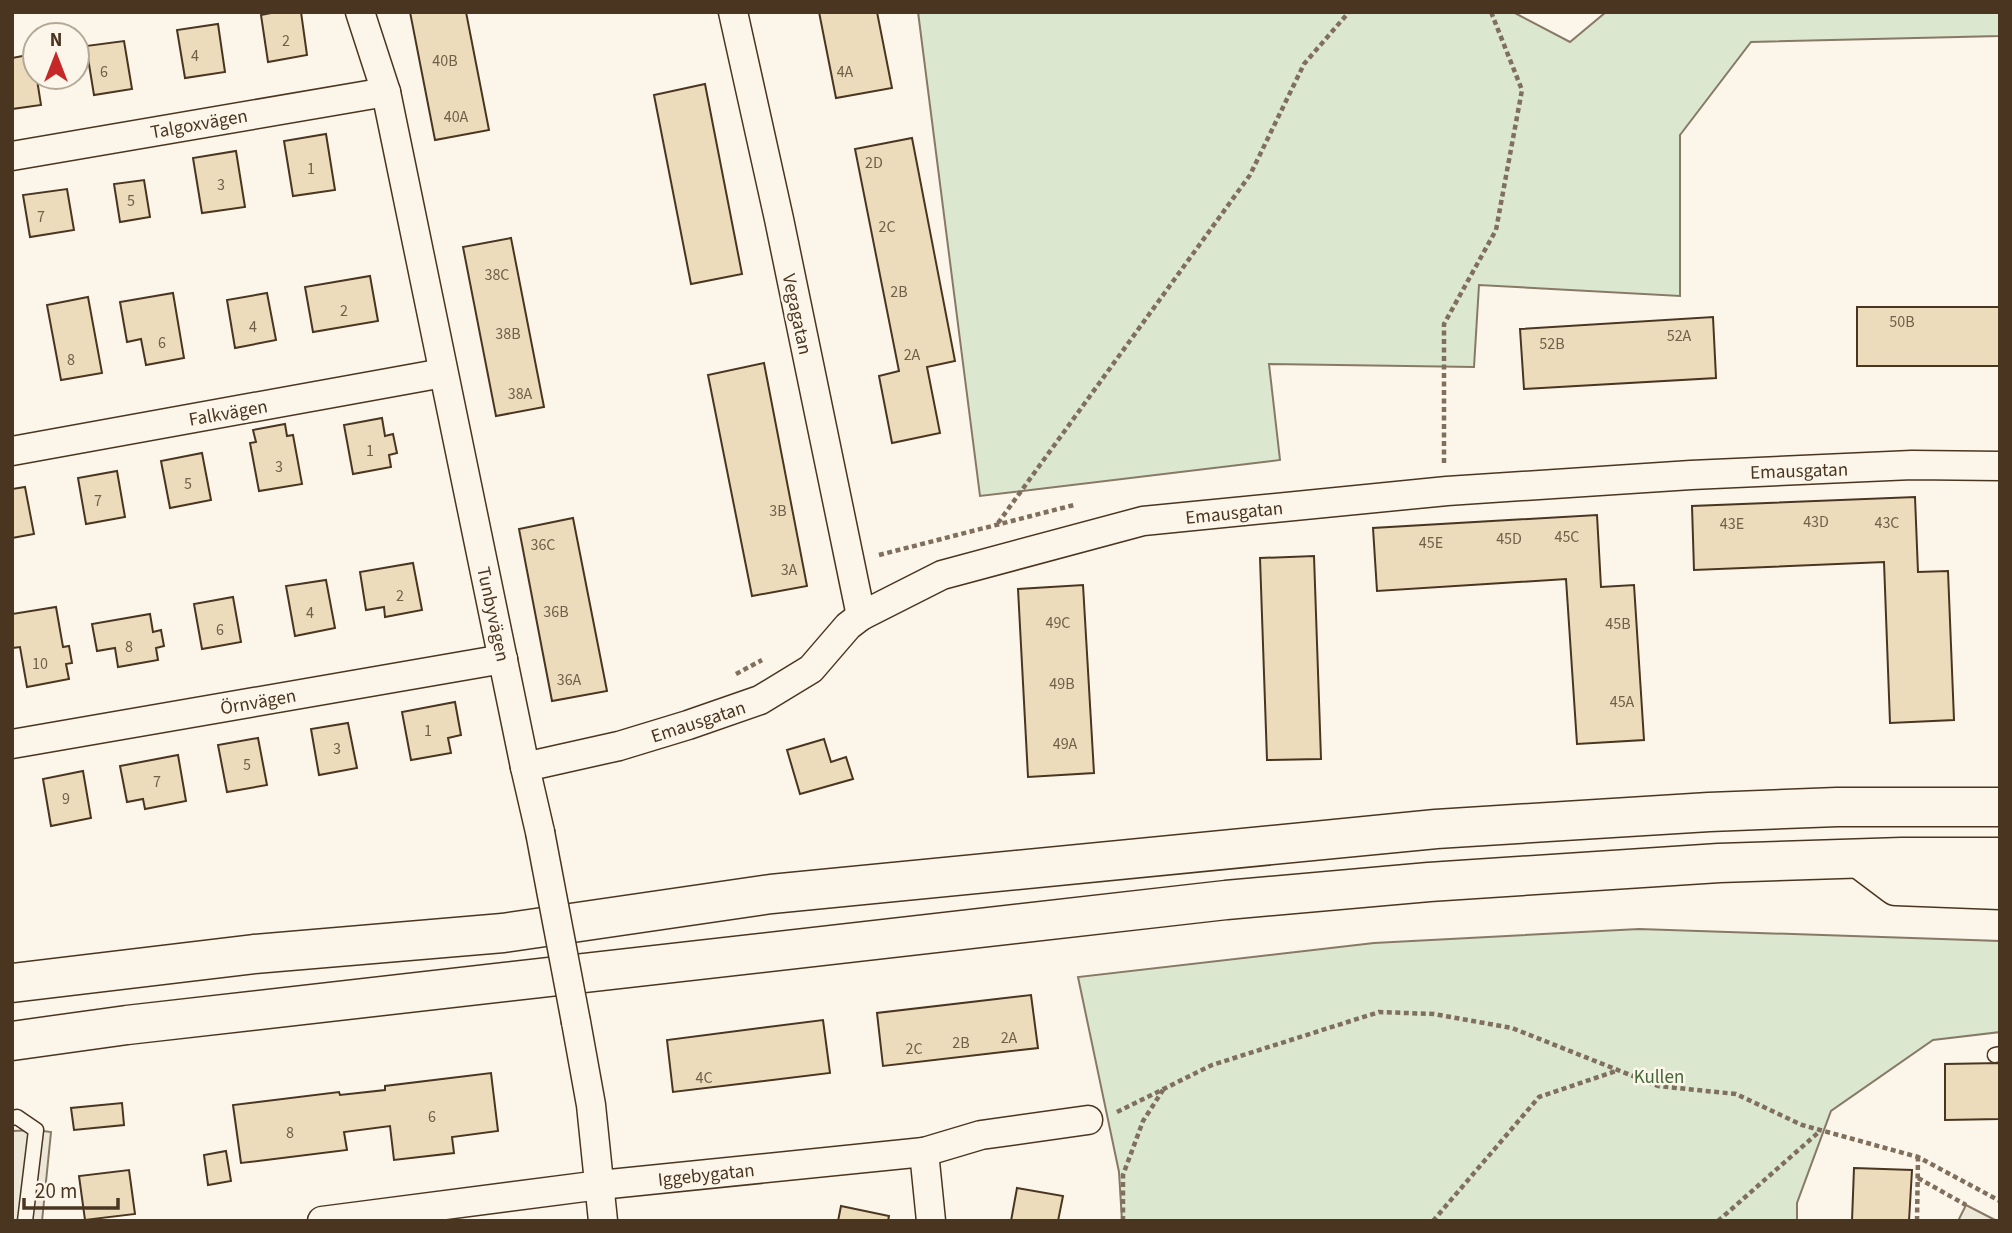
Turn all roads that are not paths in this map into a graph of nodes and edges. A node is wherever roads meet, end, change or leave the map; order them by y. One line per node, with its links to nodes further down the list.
1 (360, 12): 3 (street, Tunbyvägen)
2 (733, 12): 8 (street, Vegagatan)
3 (386, 92): 4 (street, Talgoxvägen); 5 (street, Tunbyvägen)
4 (12, 156)
5 (443, 373): 6 (street, Falkvägen); 9 (street, Tunbyvägen)
6 (12, 451)
7 (2000, 466): 8 (street, Emausgatan)
8 (861, 616): 11 (street, Emausgatan)
9 (503, 659): 10 (street, Örnvägen); 11 (street, Tunbyvägen)
10 (12, 744)
11 (524, 767): 21 (street, Tunbyvägen, bridge)
12 (2000, 807): 16 (highway)
13 (2000, 858): 14 (highway)
14 (1860, 859): 15 (highway); 17 (highway)
15 (2000, 890)
16 (12, 983)
17 (12, 1041)
18 (12, 1118): 22 (lane)
19 (1088, 1120): 20 (street, Iggebygatan)
20 (924, 1152): 21 (street, Iggebygatan); 25 (street)
21 (600, 1185): 23 (street, Iggebygatan); 24 (street, Tunbyvägen)
22 (25, 1221)
23 (322, 1221)
24 (603, 1221)
25 (931, 1221)

